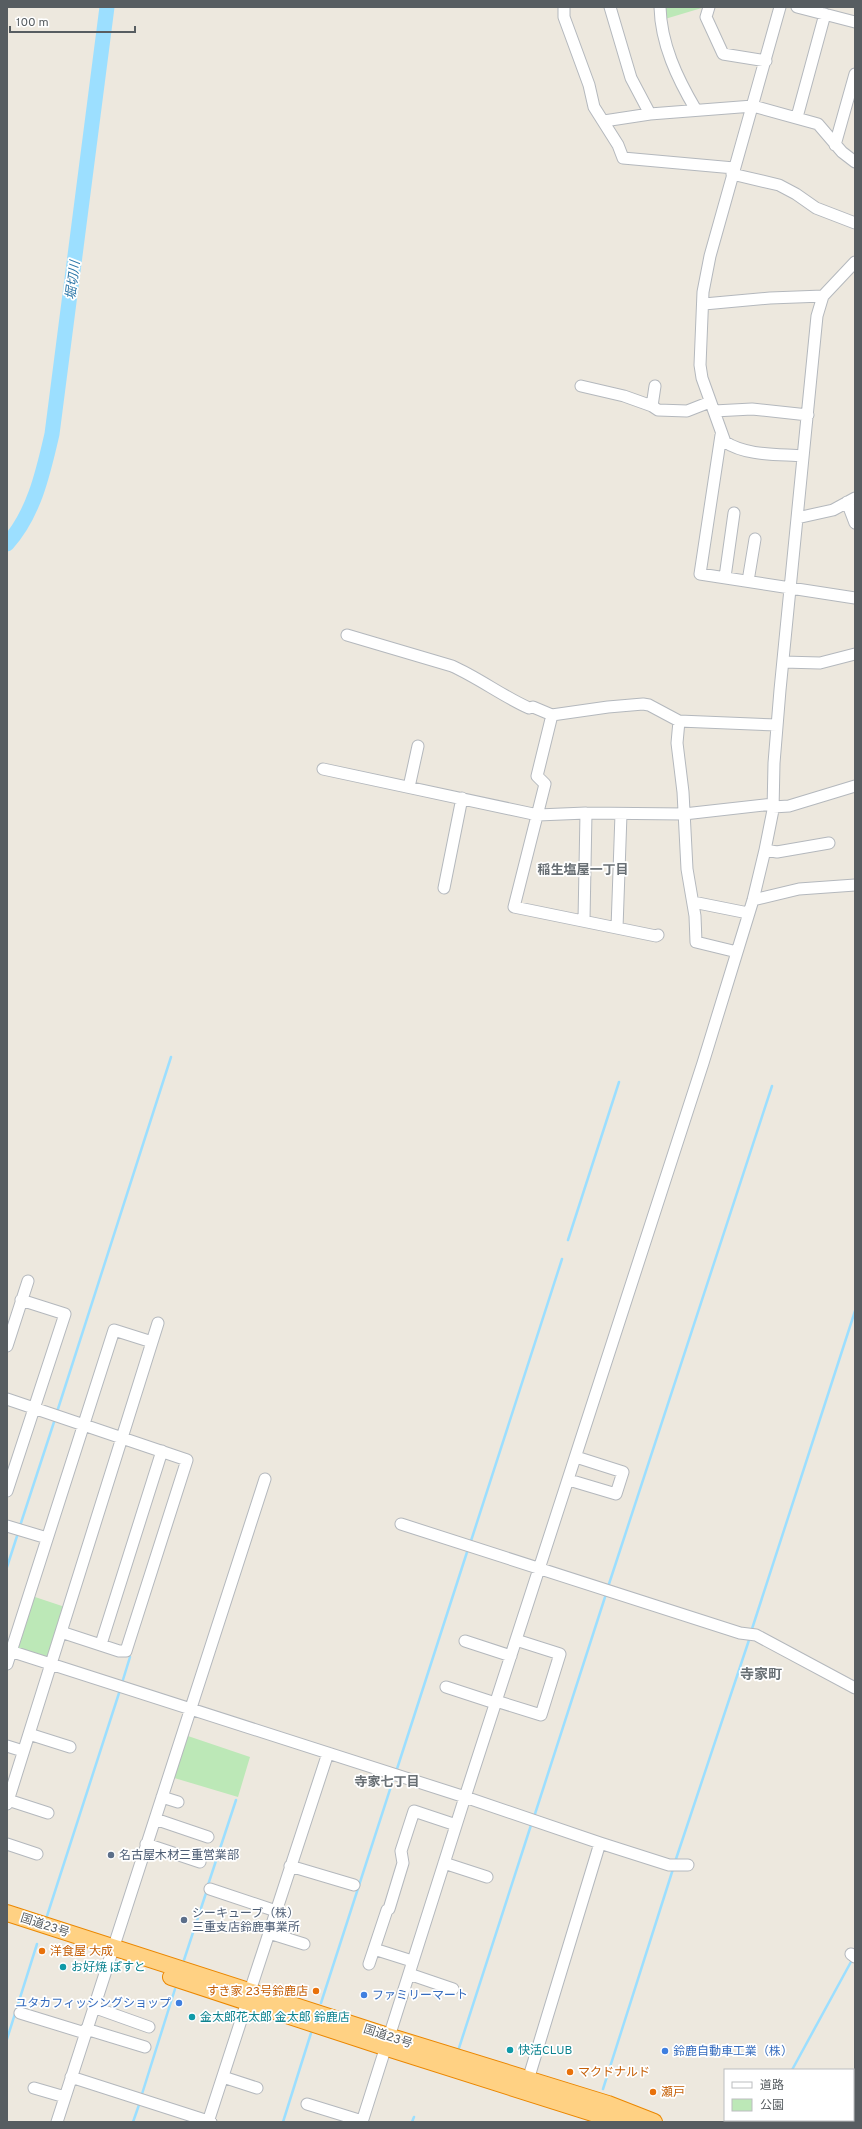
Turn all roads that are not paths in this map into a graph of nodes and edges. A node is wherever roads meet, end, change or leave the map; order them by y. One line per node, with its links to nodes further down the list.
1 (564, 7): 15 (street)
2 (610, 7): 13 (street)
3 (660, 7): 12 (street)
4 (709, 7): 9 (street)
5 (780, 7): 9 (street)
6 (797, 7): 7 (street)
7 (825, 14): 8 (street); 14 (street)
8 (855, 22)
9 (766, 61): 11 (street)
10 (855, 74): 16 (street)
11 (753, 106): 12 (street); 14 (street); 18 (street)
12 (696, 110): 13 (street)
13 (650, 114): 15 (street)
14 (797, 117): 16 (street)
15 (604, 121): 18 (street)
16 (835, 145): 17 (street)
17 (855, 162)
18 (733, 171): 19 (street); 22 (street)
19 (855, 223)
20 (854, 263): 21 (street)
21 (823, 296): 22 (street); 27 (street)
22 (704, 304): 26 (street)
23 (581, 386): 25 (street)
24 (654, 386): 25 (street)
25 (652, 406): 26 (street)
26 (712, 406): 27 (street); 28 (street)
27 (808, 415): 29 (street)
28 (721, 435): 29 (street); 35 (street)
29 (803, 456): 32 (street)
30 (851, 500): 32 (street); 33 (street)
31 (734, 513): 35 (street)
32 (797, 518): 37 (street)
33 (855, 523)
34 (755, 539): 36 (street)
35 (725, 577): 36 (street)
36 (748, 581): 37 (street)
37 (791, 588): 38 (street); 41 (street)
38 (855, 598)
39 (347, 635): 42 (street)
40 (855, 654): 41 (street)
41 (784, 662): 44 (street)
42 (552, 715): 43 (street); 54 (street)
43 (679, 721): 44 (street); 53 (street)
44 (777, 725): 50 (street)
45 (418, 746): 48 (street)
46 (323, 769): 48 (street)
47 (855, 786): 50 (street)
48 (409, 787): 49 (street)
49 (462, 798): 54 (street); 58 (street)
50 (773, 806): 53 (street); 56 (street)
51 (586, 813): 52 (street); 54 (street); 62 (street)
52 (621, 814): 53 (street); 63 (street)
53 (684, 814): 60 (street)
54 (538, 815): 62 (street)
55 (829, 843): 56 (street)
56 (766, 850): 59 (street)
57 (855, 885): 59 (street)
58 (444, 888)
59 (753, 900): 61 (street)
60 (693, 902): 61 (street); 65 (street)
61 (748, 913): 65 (street)
62 (584, 920): 63 (street)
63 (617, 928): 64 (street)
64 (658, 935)
65 (737, 952): 76 (street)
66 (28, 1281): 67 (street)
67 (21, 1300): 70 (street); 72 (street)
68 (158, 1323): 69 (street)
69 (152, 1342): 73 (street); 74 (street)
70 (7, 1346)
71 (7, 1399): 72 (street)
72 (34, 1409): 73 (street); 79 (street)
73 (83, 1425): 74 (street); 82 (street)
74 (122, 1438): 75 (street); 84 (street)
75 (162, 1451): 87 (street); 87 (street)
76 (576, 1457): 78 (street); 78 (street)
77 (265, 1480): 95 (street)
78 (569, 1480): 83 (street)
79 (7, 1491)
80 (401, 1524): 83 (street)
81 (16, 1528): 82 (street)
82 (47, 1538): 88 (street)
83 (539, 1568): 85 (street); 93 (street)
84 (61, 1632): 87 (street); 91 (street)
85 (516, 1640): 89 (street); 94 (street)
86 (465, 1641): 89 (street)
87 (101, 1644)
88 (9, 1651): 90 (street); 91 (street)
89 (511, 1656): 94 (street)
90 (7, 1664)
91 (51, 1664): 95 (street); 96 (street)
92 (446, 1687): 94 (street)
93 (855, 1688)
94 (496, 1702): 102 (street)
95 (190, 1710): 100 (street); 101 (street)
96 (29, 1734): 98 (street); 99 (street)
97 (7, 1746): 99 (street)
98 (70, 1747)
99 (23, 1751): 103 (street)
100 (328, 1753): 102 (street); 116 (street)
101 (162, 1797): 104 (street); 106 (street)
102 (465, 1797): 107 (street); 109 (street)
103 (8, 1802): 105 (street)
104 (178, 1802)
105 (48, 1813)
106 (156, 1819): 108 (street); 111 (street)
107 (456, 1825): 114 (street); 125 (street)
108 (208, 1837)
109 (600, 1843): 115 (street); 140 (street)
110 (7, 1844): 112 (street)
111 (146, 1844): 113 (street); 126 (street)
112 (37, 1854)
113 (200, 1862)
114 (444, 1863): 117 (street); 127 (street)
115 (678, 1865)
116 (290, 1866): 118 (street); 120 (street)
117 (488, 1877)
118 (354, 1885)
119 (210, 1890): 120 (street)
120 (276, 1911): 123 (street)
121 (7, 1913): 126 (highway, 国道23号)
122 (7, 1923): 126 (highway, 国道23号)
123 (269, 1933): 124 (street); 131 (street)
124 (304, 1944)
125 (374, 1949): 127 (street); 128 (street)
126 (111, 1952): 131 (highway, 国道23号); 132 (street)
127 (412, 1961): 129 (street)
128 (369, 1964)
129 (409, 1974): 130 (street); 136 (street)
130 (453, 1988)
131 (249, 1996): 136 (highway, 国道23号); 139 (street)
132 (93, 2007): 134 (street); 135 (street)
133 (20, 2013): 135 (street)
134 (149, 2027)
135 (85, 2031): 137 (street); 138 (street)
136 (386, 2042): 140 (highway, 国道23号); 147 (street); 148 (highway, 国道23号)
137 (145, 2047)
138 (71, 2077): 143 (street); 146 (street)
139 (223, 2077): 142 (street); 146 (street)
140 (528, 2080): 149 (highway, 国道23号)
141 (34, 2088): 143 (street)
142 (257, 2088)
143 (65, 2097): 145 (street)
144 (306, 2104): 147 (street)
145 (58, 2122)
146 (209, 2122)
147 (362, 2122)
148 (620, 2122)
149 (654, 2122)

